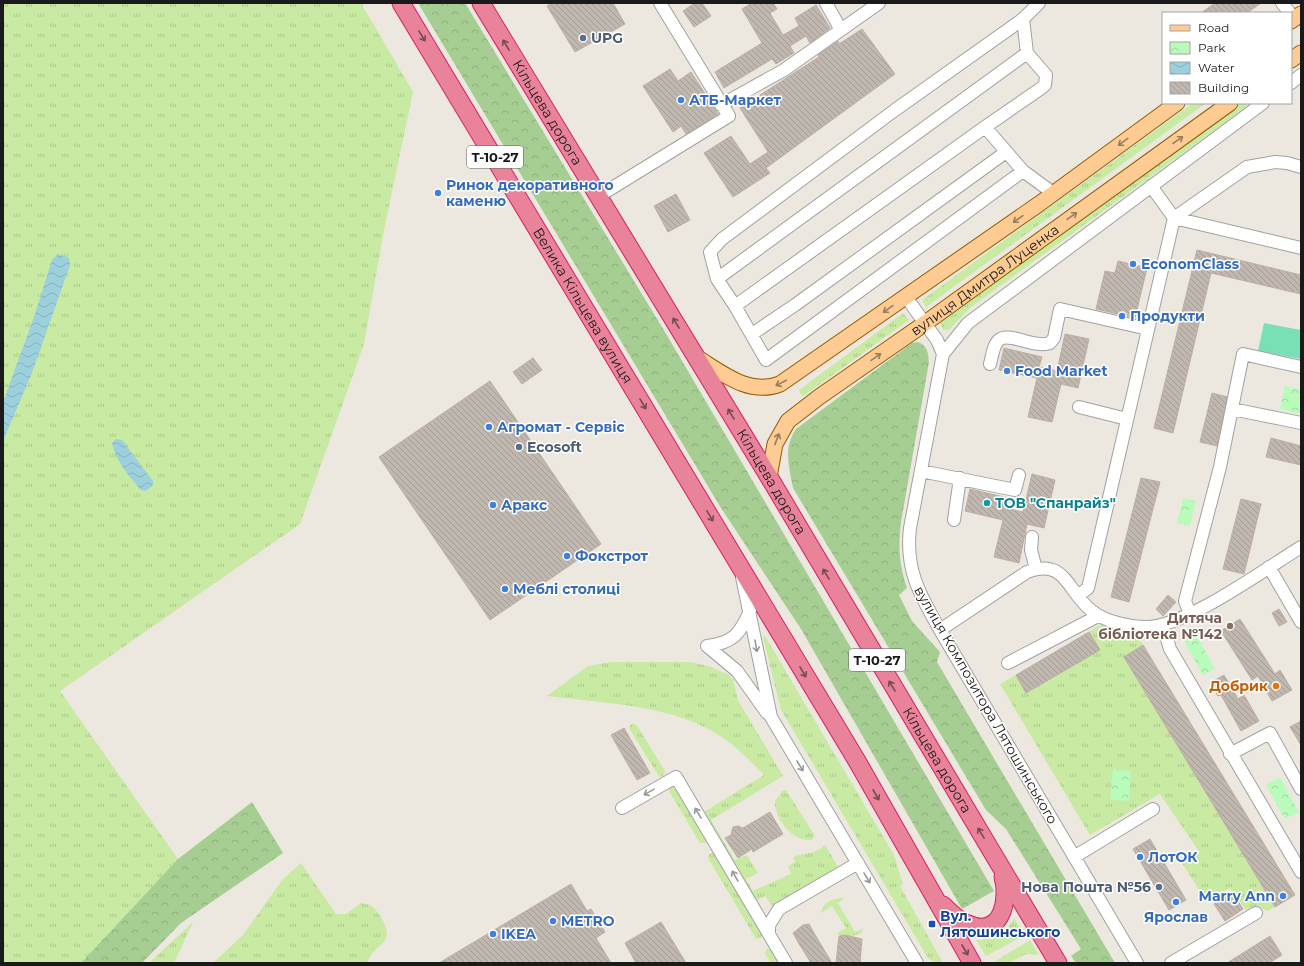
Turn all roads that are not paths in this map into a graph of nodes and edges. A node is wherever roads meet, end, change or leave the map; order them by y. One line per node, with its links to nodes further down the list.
1 (401, 3): 50 (highway, Велика Кільцева вулиця / Т-10-27, one-way to 50)
2 (481, 3): 26 (highway, Кільцева дорога / Т-10-27, one-way to 2)
3 (660, 3): 19 (street)
4 (826, 3): 10 (street)
5 (878, 3): 10 (street)
6 (1038, 3): 9 (street)
7 (1282, 3): 8 (street)
8 (1290, 12)
9 (1023, 19): 12 (street); 29 (street)
10 (841, 30): 19 (street)
11 (1301, 52): 13 (main road)
12 (1027, 53): 20 (street); 29 (street)
13 (1292, 59)
14 (1301, 75): 15 (street)
15 (1292, 82)
16 (1176, 104): 25 (main road, вулиця Дмитра Луценка, one-way to 25)
17 (1229, 104): 32 (main road, вулиця Дмитра Луценка, one-way to 17)
18 (1262, 104): 24 (street)
19 (721, 105): 26 (street)
20 (985, 127): 21 (street); 31 (street)
21 (1006, 152): 23 (street); 34 (street)
22 (1301, 167): 27 (street)
23 (1023, 171): 25 (street); 34 (street)
24 (1151, 186): 27 (street); 35 (street)
25 (1053, 193): 30 (main road, вулиця Дмитра Луценка, one-way to 30)
26 (599, 196): 36 (highway, Кільцева дорога / Т-10-27, one-way to 26)
27 (1174, 218): 28 (street); 33 (street)
28 (1301, 248)
29 (717, 279): 31 (street)
30 (906, 297): 32 (street); 36 (main road, вулиця Дмитра Луценка, one-way to 36)
31 (735, 306): 34 (street)
32 (924, 324): 35 (street); 45 (main road, вулиця Дмитра Луценка, one-way to 32)
33 (1148, 329): 37 (street); 41 (street)
34 (752, 334)
35 (942, 354): 43 (street, вулиця Композитора Лятошинського)
36 (696, 357): 45 (highway, Кільцева дорога / Т-10-27, one-way to 36)
37 (990, 364)
38 (1301, 367): 40 (street)
39 (1079, 407): 41 (street)
40 (1232, 409): 42 (street); 55 (street)
41 (1127, 419): 53 (street)
42 (1301, 423)
43 (922, 470): 46 (street); 59 (street, вулиця Композитора Лятошинського)
44 (1019, 476): 46 (street)
45 (769, 478): 67 (highway, Кільцева дорога / Т-10-27, one-way to 45)
46 (960, 478): 47 (street)
47 (954, 520)
48 (1032, 537): 52 (street)
49 (1301, 547): 51 (street)
50 (740, 566): 54 (street); 70 (highway, Т-10-27, one-way to 70)
51 (1269, 567): 55 (street); 57 (street)
52 (1036, 569): 53 (street); 59 (street)
53 (1078, 596): 56 (street)
54 (750, 611): 61 (street, one-way to 61); 61 (street)
55 (1190, 614): 58 (street)
56 (1098, 616): 58 (street); 60 (street)
57 (1301, 622)
58 (1163, 625): 62 (street)
59 (940, 630): 66 (street, вулиця Композитора Лятошинського)
60 (1008, 663)
61 (771, 717): 68 (street, one-way to 68)
62 (1230, 754): 63 (street); 69 (street)
63 (1301, 789)
64 (622, 808): 71 (street, one-way to 64)
65 (1153, 809): 66 (street)
66 (1074, 857): 79 (street, вулиця Композитора Лятошинського)
67 (998, 860): 70 (highway); 78 (highway, Кільцева дорога / Т-10-27)
68 (858, 863): 72 (street); 75 (street, one-way to 75)
69 (1301, 872)
70 (930, 892): 77 (highway, Т-10-27, one-way to 77)
71 (752, 905): 72 (street); 74 (street)
72 (779, 909): 74 (street)
73 (1256, 913): 80 (street)
74 (769, 933): 76 (street)
75 (918, 961)
76 (786, 963)
77 (972, 963)
78 (1058, 963)
79 (1138, 963)
80 (1171, 963)

